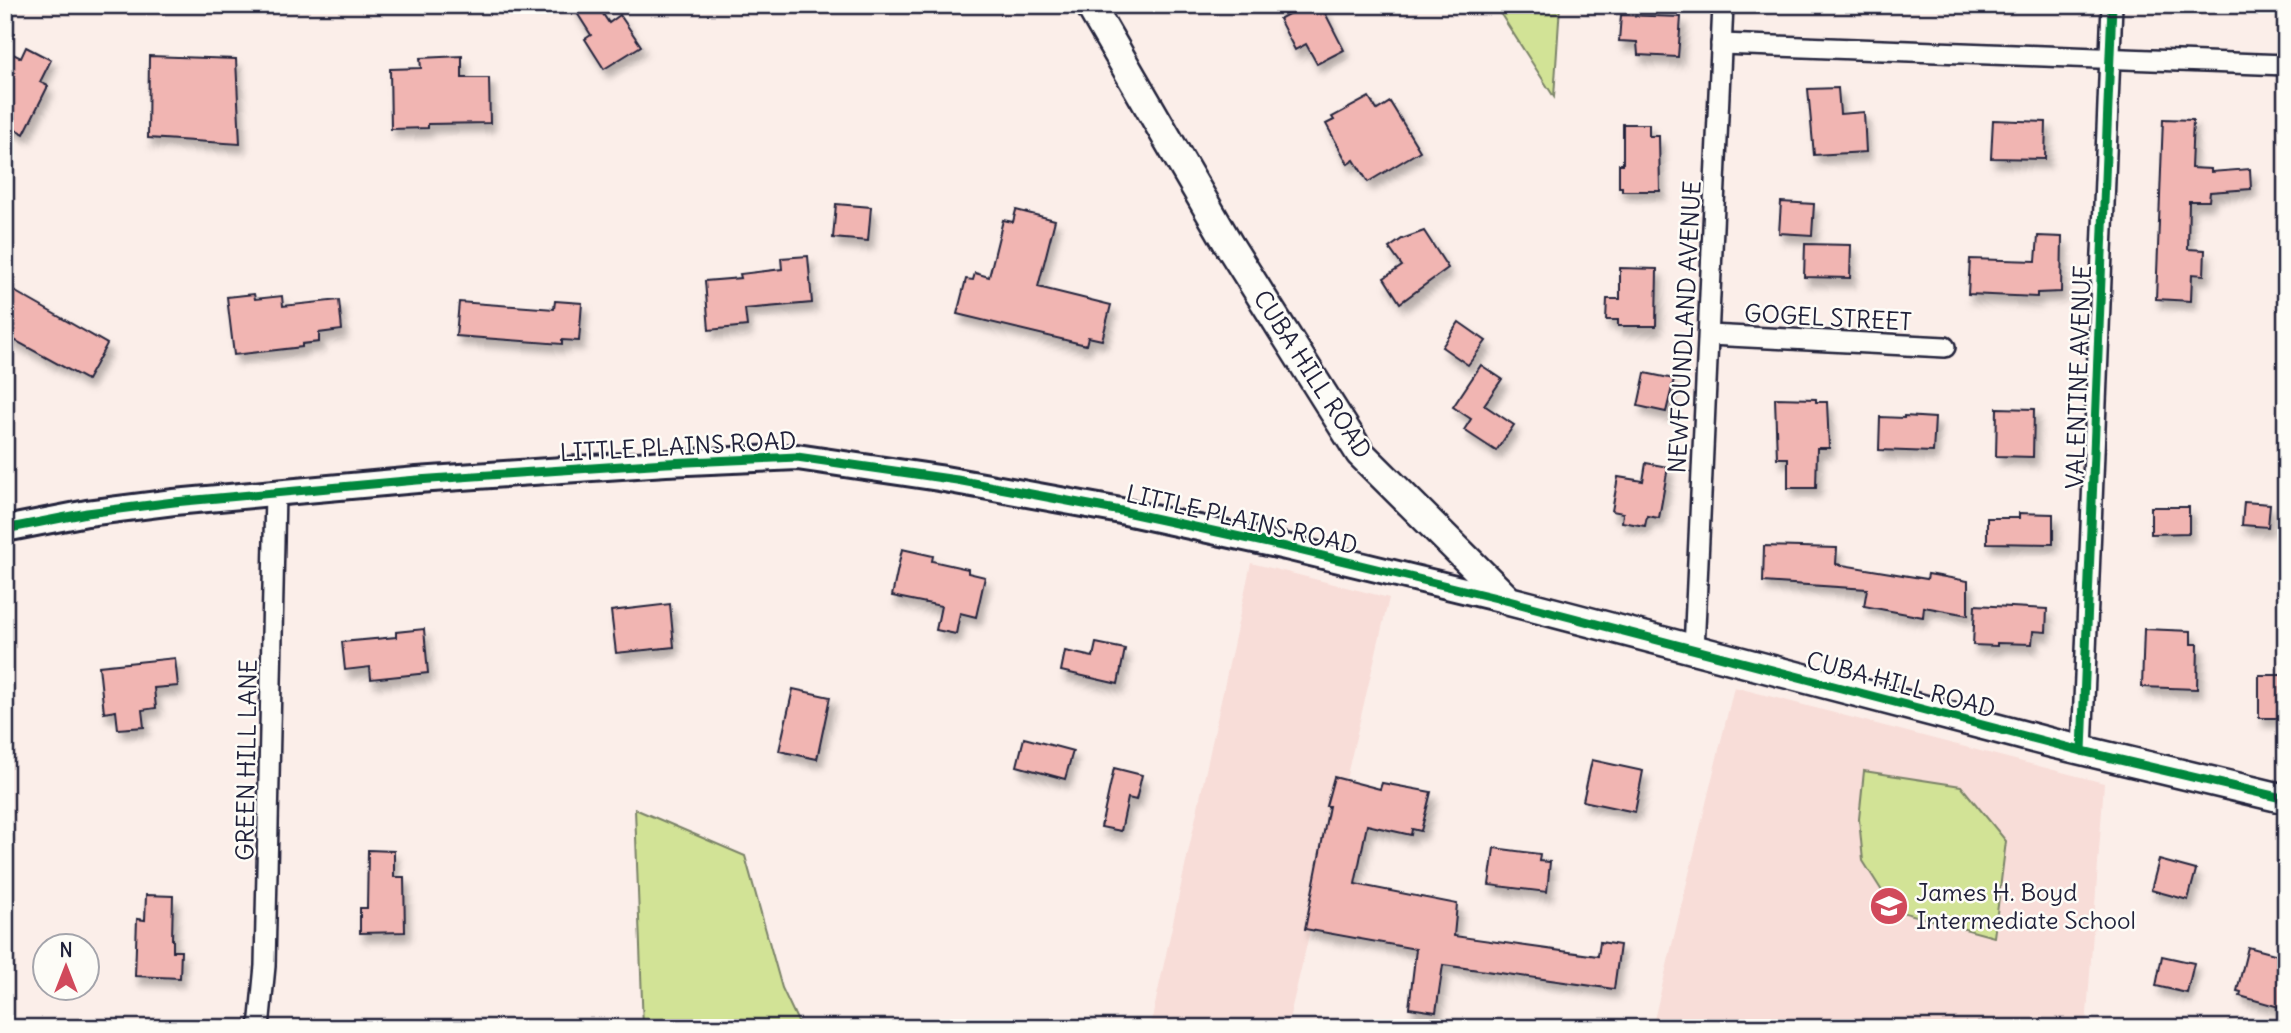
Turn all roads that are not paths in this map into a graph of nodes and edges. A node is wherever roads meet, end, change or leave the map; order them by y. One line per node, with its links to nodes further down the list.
1 (1090, 5): 11 (main road, CUBA HILL ROAD)
2 (1723, 5): 4 (street, NEWFOUNDLAND AVENUE)
3 (2112, 5): 5 (street, VALENTINE AVENUE)
4 (1721, 44): 5 (street); 7 (street, NEWFOUNDLAND AVENUE)
5 (2109, 57): 6 (street); 13 (street, VALENTINE AVENUE)
6 (2286, 65)
7 (1709, 335): 8 (street, GOGEL STREET); 12 (street, NEWFOUNDLAND AVENUE)
8 (1945, 347)
9 (275, 493): 10 (street, LITTLE PLAINS ROAD); 11 (street, LITTLE PLAINS ROAD); 15 (street, GREEN HILL LANE)
10 (5, 529)
11 (1509, 601): 12 (main road, CUBA HILL ROAD)
12 (1694, 650): 13 (main road, CUBA HILL ROAD)
13 (2082, 751): 14 (main road, CUBA HILL ROAD)
14 (2286, 799)
15 (259, 1028)

